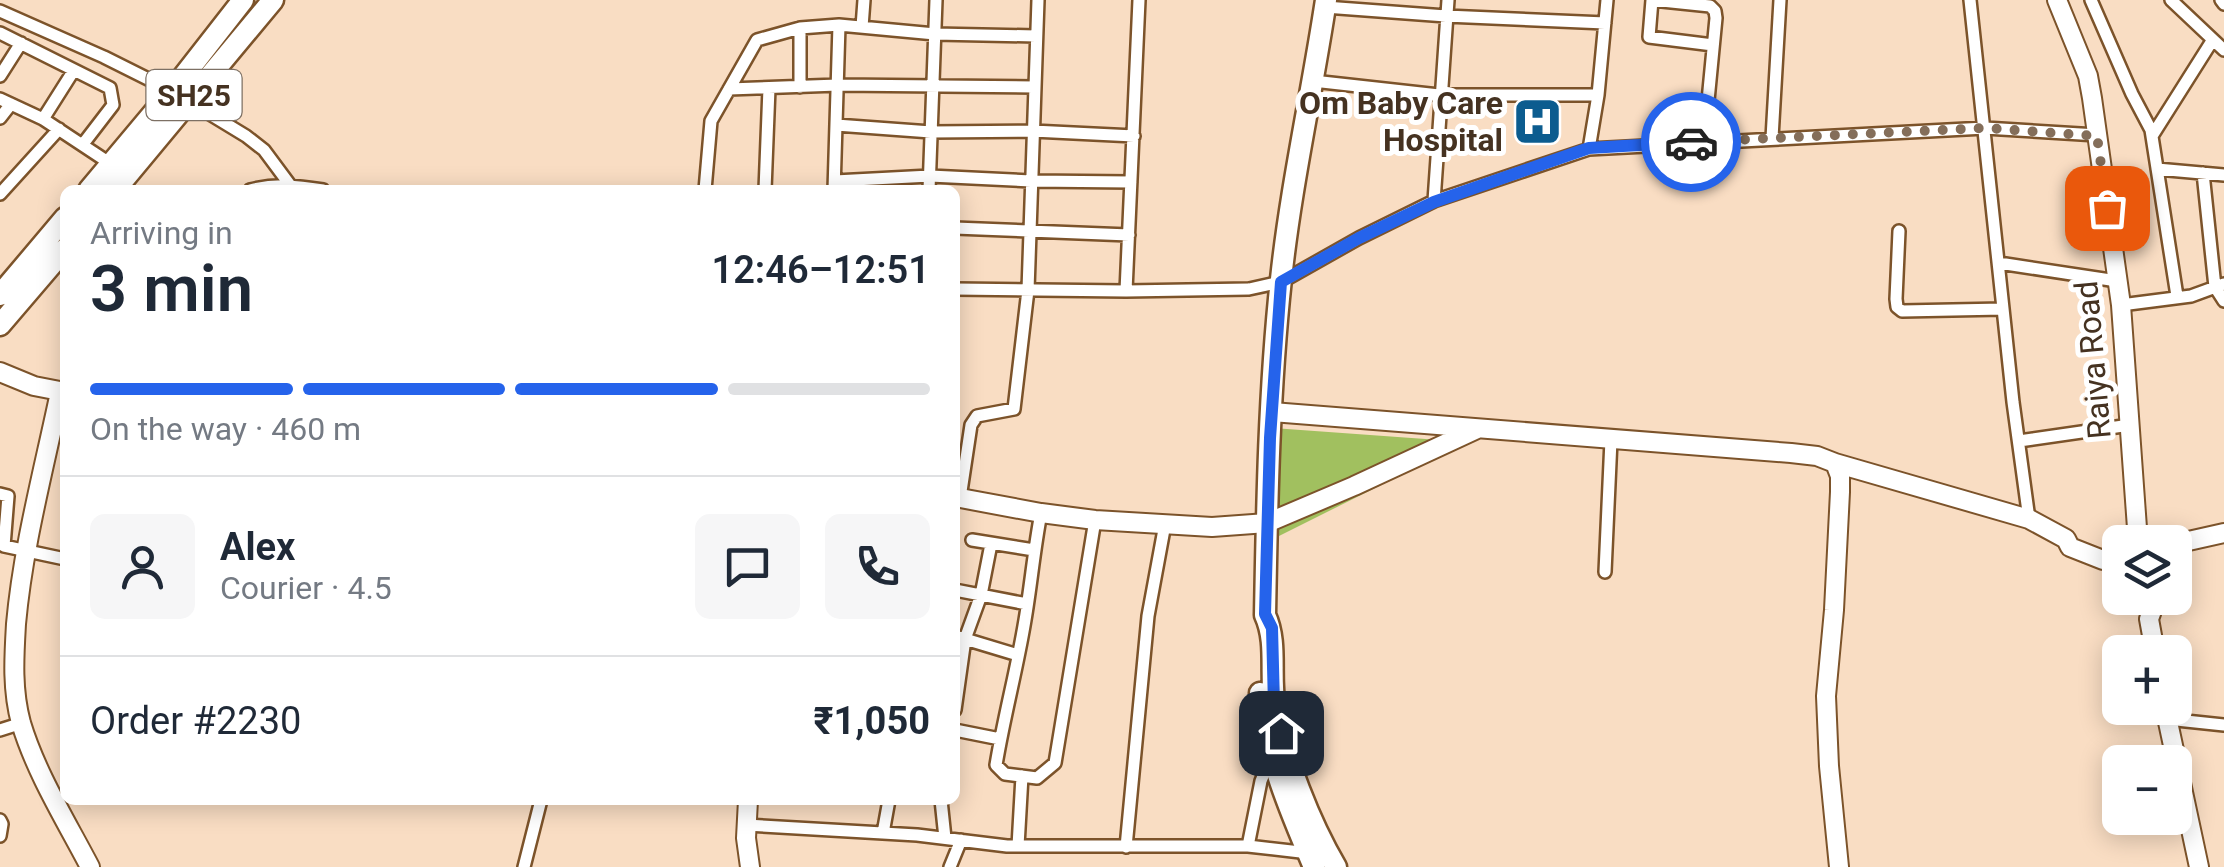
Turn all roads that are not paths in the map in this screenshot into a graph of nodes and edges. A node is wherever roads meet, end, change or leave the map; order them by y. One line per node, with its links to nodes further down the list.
1 (243, 0): 39 (main road, SH25)
2 (272, 0): 39 (main road, SH25)
3 (864, 0): 19 (street)
4 (936, 0): 22 (street)
5 (1038, 0): 23 (street)
6 (1139, 0): 48 (street)
7 (1448, 0): 16 (street)
8 (1607, 0): 17 (street)
9 (1780, 0): 51 (street)
10 (1970, 0): 44 (street)
11 (2056, 0): 49 (street, Raiya Road)
12 (2091, 0): 50 (street)
13 (2171, 0): 24 (street)
14 (1326, 3): 16 (street); 30 (main road)
15 (0, 12): 39 (street)
16 (1446, 16): 17 (street); 37 (street)
17 (1605, 23): 38 (street)
18 (839, 25): 19 (street); 20 (street); 31 (street)
19 (862, 27): 22 (street)
20 (800, 28): 33 (street); 36 (street)
21 (0, 32): 25 (street)
22 (935, 34): 23 (street); 32 (street)
23 (1036, 36): 34 (street)
24 (2212, 40): 27 (street); 50 (street)
25 (21, 43): 28 (street); 29 (street)
26 (1714, 45): 26 (street); 52 (street)
27 (2224, 50)
28 (74, 70): 42 (street); 53 (street)
29 (0, 76)
30 (1314, 81): 37 (street); 82 (main road)
31 (838, 85): 32 (street); 33 (street); 43 (street)
32 (933, 85): 34 (street); 47 (street)
33 (800, 87): 35 (street)
34 (1034, 87): 46 (street)
35 (769, 88): 36 (street); 68 (street)
36 (729, 89): 67 (street)
37 (1440, 95): 38 (street); 73 (street)
38 (1598, 95): 54 (street)
39 (180, 96): 55 (main road, SH25); 62 (street); 64 (main road, SH25)
40 (6, 102): 41 (street); 42 (street)
41 (0, 118)
42 (43, 119): 45 (street)
43 (836, 126): 47 (street); 69 (street)
44 (1985, 128): 49 (street); 51 (street); 80 (street)
45 (59, 129): 53 (street); 72 (street)
46 (1033, 131): 47 (street); 48 (street); 60 (street)
47 (932, 132): 58 (street)
48 (1134, 136): 61 (street)
49 (2097, 136): 81 (street, Raiya Road)
50 (2152, 136): 56 (street)
51 (1772, 138): 52 (street)
52 (1704, 142): 54 (street)
53 (83, 144): 55 (street)
54 (1589, 148): 73 (street)
55 (111, 164): 63 (main road, SH25)
56 (2157, 169): 57 (street); 88 (street)
57 (2202, 173): 59 (street); 83 (street)
58 (930, 176): 60 (street); 70 (street); 71 (street)
59 (2224, 176)
60 (1031, 181): 61 (street); 76 (street)
61 (1131, 182): 78 (street)
62 (290, 184): 65 (street); 66 (street)
63 (93, 185)
64 (118, 185)
65 (278, 185)
66 (296, 185)
67 (705, 185)
68 (766, 185)
69 (835, 185)
70 (844, 185)
71 (930, 185)
72 (0, 194)
73 (1434, 202): 82 (street)
74 (60, 224): 87 (main road)
75 (960, 228): 76 (street)
76 (1030, 230): 78 (street); 85 (street)
77 (1899, 231): 91 (street)
78 (1128, 235): 86 (street)
79 (60, 255): 92 (main road)
80 (1998, 263): 81 (street); 91 (street)
81 (2118, 281): 90 (street, Raiya Road)
82 (1281, 282): 86 (street); 96 (main road)
83 (2220, 285): 88 (street); 89 (street)
84 (960, 289): 85 (street)
85 (1028, 290): 86 (street); 102 (street)
86 (1126, 291)
87 (0, 294)
88 (2177, 296): 90 (street)
89 (2224, 300)
90 (2121, 304): 97 (street, Raiya Road)
91 (2003, 309): 100 (street)
92 (0, 325)
93 (0, 372): 94 (street)
94 (60, 392)
95 (60, 401): 117 (street)
96 (1272, 412): 98 (street); 108 (main road)
97 (2130, 425): 100 (street); 110 (street, Raiya Road)
98 (1478, 428): 99 (street); 108 (street)
99 (1611, 440): 101 (street); 119 (street)
100 (2018, 441): 106 (street)
101 (1835, 464): 106 (street); 158 (street)
102 (960, 482)
103 (0, 494): 117 (street)
104 (960, 498): 105 (street)
105 (1041, 513): 107 (street); 116 (street)
106 (2029, 519): 115 (street)
107 (1096, 520): 109 (street); 138 (street)
108 (1267, 522): 109 (street); 123 (main road)
109 (1165, 524): 151 (street)
110 (2137, 525)
111 (2224, 533): 113 (street)
112 (972, 540): 114 (street)
113 (2192, 540)
114 (992, 544): 116 (street); 121 (street)
115 (2102, 548)
116 (1034, 550): 122 (street)
117 (25, 552): 118 (street); 131 (street)
118 (60, 557)
119 (1605, 572)
120 (960, 591): 121 (street)
121 (981, 595): 122 (street); 128 (street)
122 (1027, 604): 129 (street)
123 (1265, 614): 137 (main road); 152 (main road)
124 (2145, 615): 126 (street)
125 (2150, 615): 126 (street)
126 (2149, 619): 127 (street)
127 (2152, 635)
128 (960, 637): 129 (street)
129 (1018, 654): 136 (street)
130 (2192, 718): 133 (street)
131 (22, 723): 134 (street); 153 (street)
132 (2169, 725): 159 (street)
133 (2224, 725)
134 (0, 730)
135 (960, 731): 136 (street)
136 (1000, 738): 138 (street)
137 (1271, 756): 150 (street); 152 (main road)
138 (1022, 776): 149 (street)
139 (540, 805): 154 (street)
140 (748, 805): 144 (street)
141 (888, 805): 145 (street)
142 (942, 805): 147 (street)
143 (0, 820): 146 (street)
144 (746, 825): 145 (street); 155 (street)
145 (884, 833): 147 (street)
146 (0, 836)
147 (945, 838): 148 (street)
148 (961, 840): 149 (street); 156 (street)
149 (1018, 846): 151 (street)
150 (1248, 846): 151 (street); 152 (street)
151 (1126, 847)
152 (1316, 856): 157 (main road)
153 (90, 867)
154 (524, 867)
155 (750, 867)
156 (950, 867)
157 (1336, 867)
158 (1839, 867)
159 (2199, 867)

